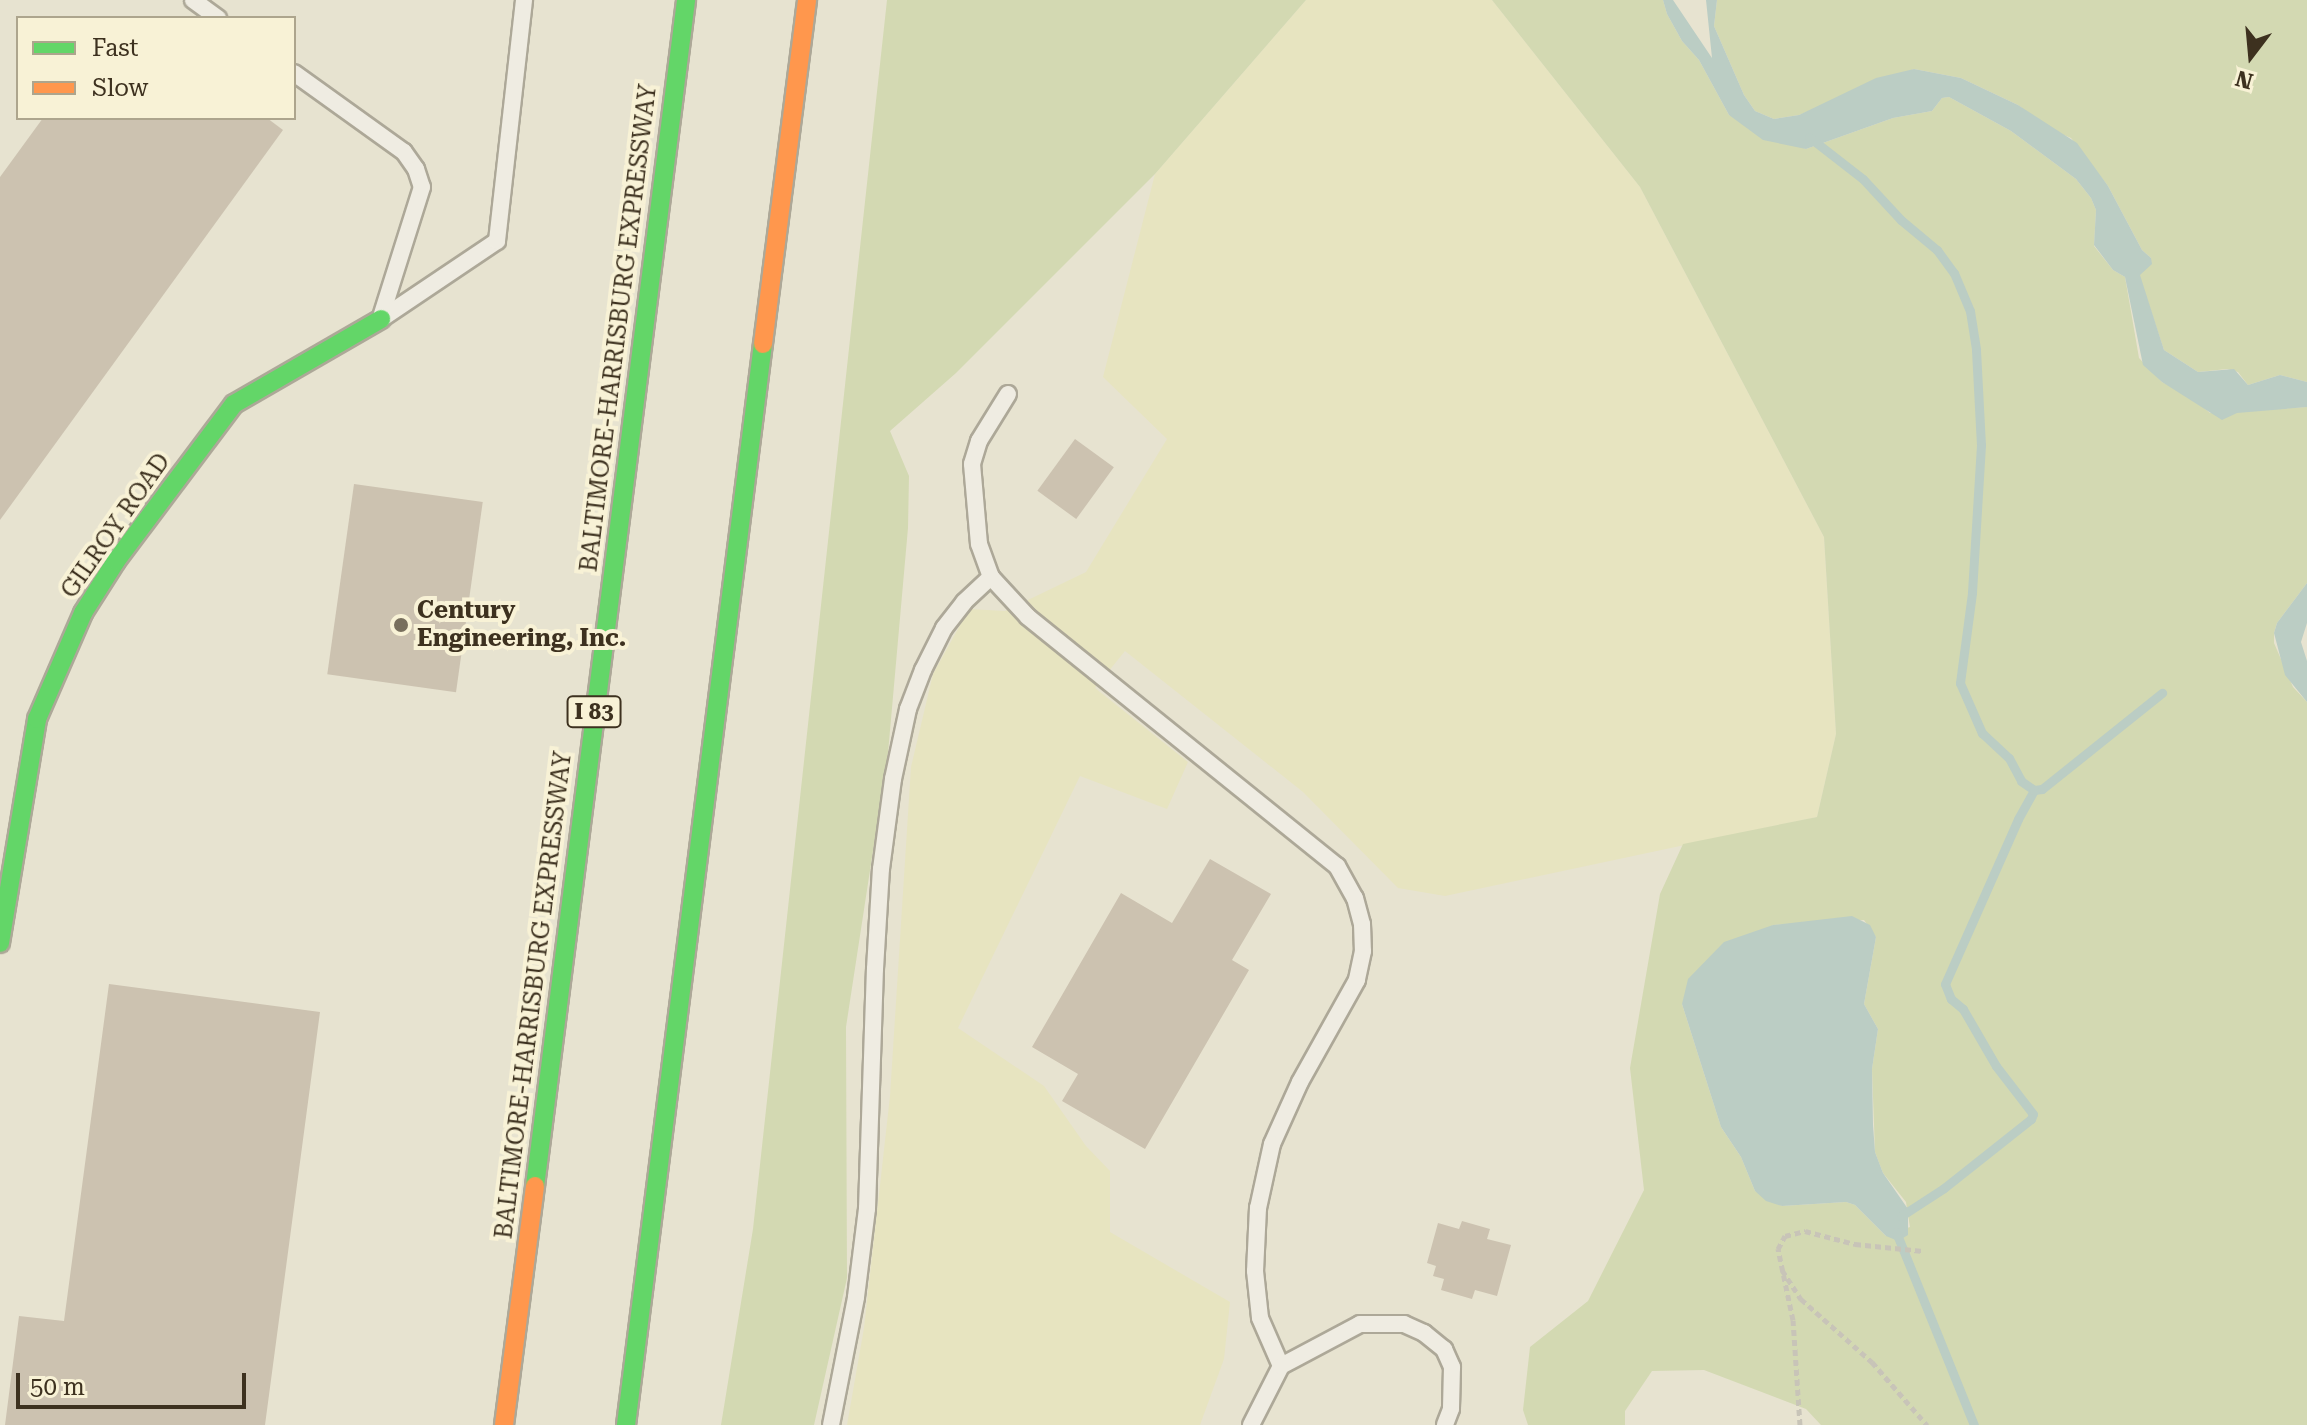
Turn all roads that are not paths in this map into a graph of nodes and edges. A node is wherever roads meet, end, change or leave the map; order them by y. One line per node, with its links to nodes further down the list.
1 (193, 0): 5 (lane)
2 (524, 0): 7 (lane)
3 (686, 0): 12 (main road, BALTIMORE-HARRISBURG EXPRESSWAY / I 83)
4 (807, 0): 13 (main road)
5 (215, 16)
6 (296, 74): 7 (lane)
7 (381, 319): 10 (main road, GILROY ROAD)
8 (1008, 394): 9 (lane)
9 (991, 577): 11 (lane); 14 (lane)
10 (0, 943)
11 (1281, 1366): 15 (lane); 16 (lane)
12 (504, 1425)
13 (626, 1425)
14 (831, 1425)
15 (1251, 1425)
16 (1445, 1425)

